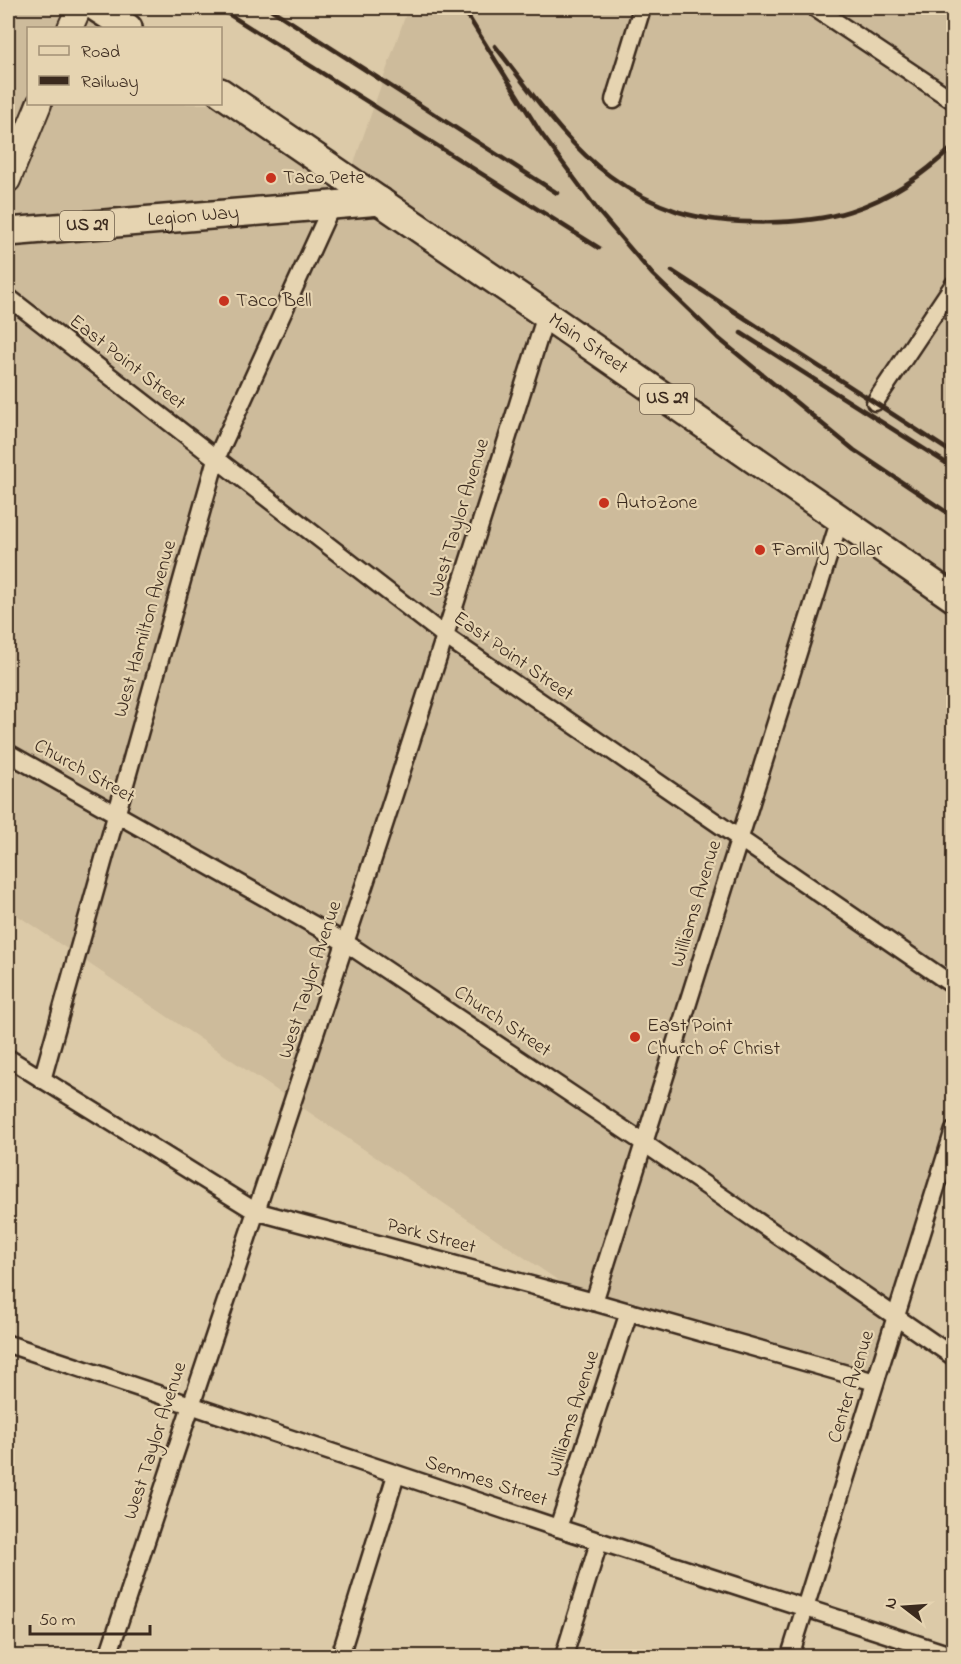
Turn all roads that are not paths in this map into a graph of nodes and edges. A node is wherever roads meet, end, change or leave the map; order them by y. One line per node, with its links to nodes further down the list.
1 (79, 8): 5 (main road)
2 (97, 8): 6 (main road)
3 (642, 8): 8 (street)
4 (815, 8): 9 (street)
5 (70, 27)
6 (126, 27)
7 (222, 93): 12 (main road, Main Street / US 29)
8 (614, 100)
9 (954, 101)
10 (39, 105): 11 (main road)
11 (8, 180)
12 (380, 201): 13 (main road, Legion Way / US 29); 17 (main road, Main Street / US 29)
13 (332, 205): 14 (main road, Legion Way / US 29); 19 (street, West Hamilton Avenue)
14 (8, 232)
15 (954, 284): 18 (street)
16 (8, 297): 19 (street, East Point Street)
17 (546, 315): 20 (main road, Main Street / US 29); 22 (street, West Taylor Avenue)
18 (874, 402)
19 (216, 459): 22 (street, East Point Street); 24 (street, West Hamilton Avenue)
20 (840, 519): 21 (main road, Main Street / US 29); 25 (street, Williams Avenue)
21 (954, 598)
22 (446, 636): 25 (street, East Point Street); 26 (street, West Taylor Avenue)
23 (8, 753): 24 (street, Church Street)
24 (116, 814): 26 (street, Church Street); 29 (street, West Hamilton Avenue)
25 (739, 839): 27 (street, East Point Street); 31 (street, Williams Avenue)
26 (346, 943): 31 (street, Church Street); 32 (street, West Taylor Avenue)
27 (954, 986)
28 (8, 1058): 29 (street, Park Street)
29 (42, 1080): 32 (street, Park Street)
30 (954, 1130): 35 (street, Center Avenue)
31 (644, 1143): 33 (street, Williams Avenue); 35 (street, Church Street)
32 (255, 1211): 33 (street, Park Street); 39 (street, West Taylor Avenue)
33 (594, 1302): 34 (street, Park Street)
34 (629, 1312): 38 (street, Park Street); 41 (street, Williams Avenue)
35 (896, 1317): 37 (street, Church Street); 38 (street, Center Avenue)
36 (8, 1344): 39 (street, Semmes Street)
37 (954, 1357)
38 (875, 1383): 43 (street, Center Avenue)
39 (190, 1405): 40 (street, Semmes Street); 44 (street, West Taylor Avenue)
40 (396, 1475): 41 (street, Semmes Street); 45 (street)
41 (558, 1528): 42 (street, Semmes Street)
42 (599, 1542): 43 (street, Semmes Street); 46 (street)
43 (805, 1609): 47 (street, Center Avenue); 48 (street, Semmes Street)
44 (108, 1656)
45 (340, 1656)
46 (564, 1656)
47 (790, 1656)
48 (954, 1656)

